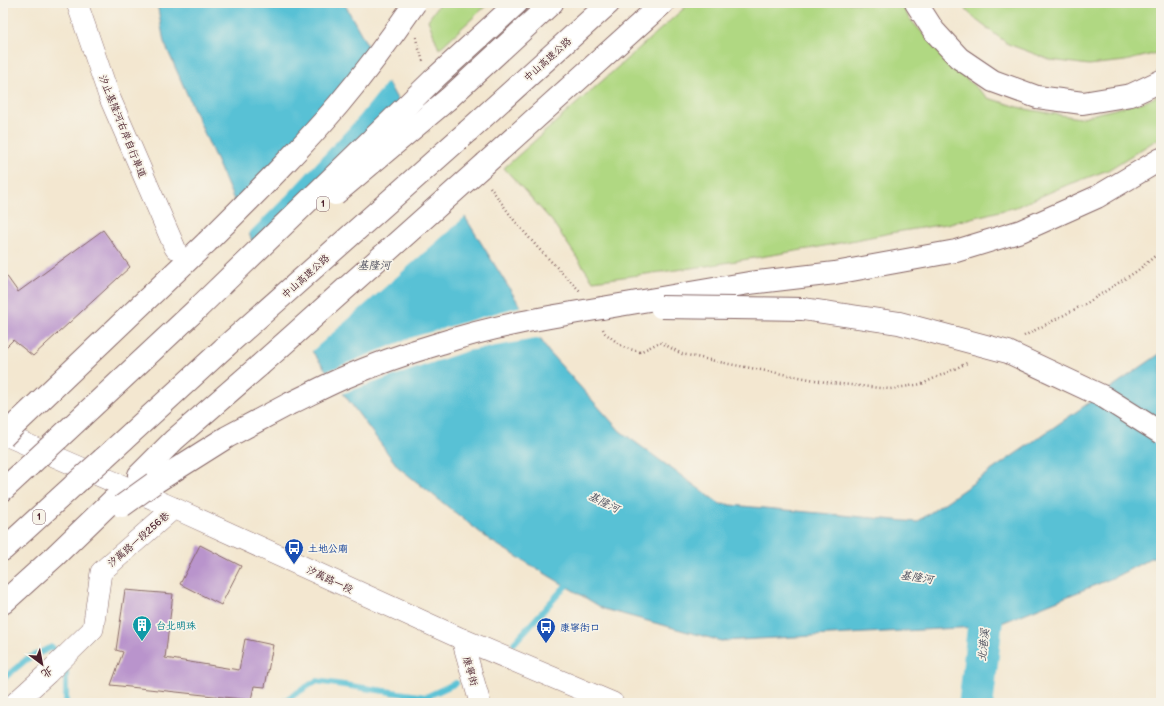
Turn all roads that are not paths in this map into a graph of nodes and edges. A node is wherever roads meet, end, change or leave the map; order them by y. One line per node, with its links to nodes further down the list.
1 (77, 3): 10 (street, 汐止基隆河右岸自行車道)
2 (415, 3): 13 (highway, bridge)
3 (518, 3): 12 (highway, bridge)
4 (552, 3): 12 (highway, 1, bridge)
5 (609, 3): 18 (highway, 中山高速公路 / 1, bridge)
6 (664, 3): 15 (highway, bridge)
7 (916, 3): 8 (highway)
8 (1161, 81)
9 (1161, 160): 11 (highway)
10 (175, 248)
11 (602, 308): 14 (highway, bridge); 15 (highway, bridge)
12 (197, 309): 16 (highway, 1, bridge)
13 (8, 431): 17 (street, 汐萬路一段)
14 (1161, 433)
15 (146, 479): 19 (highway, bridge)
16 (3, 490)
17 (174, 508): 20 (street, 汐萬路一段); 21 (street, 汐萬路一段256巷)
18 (3, 550)
19 (3, 604)
20 (462, 639): 22 (street, 康寧街); 23 (street, 汐萬路一段)
21 (15, 703)
22 (480, 703)
23 (613, 703)

